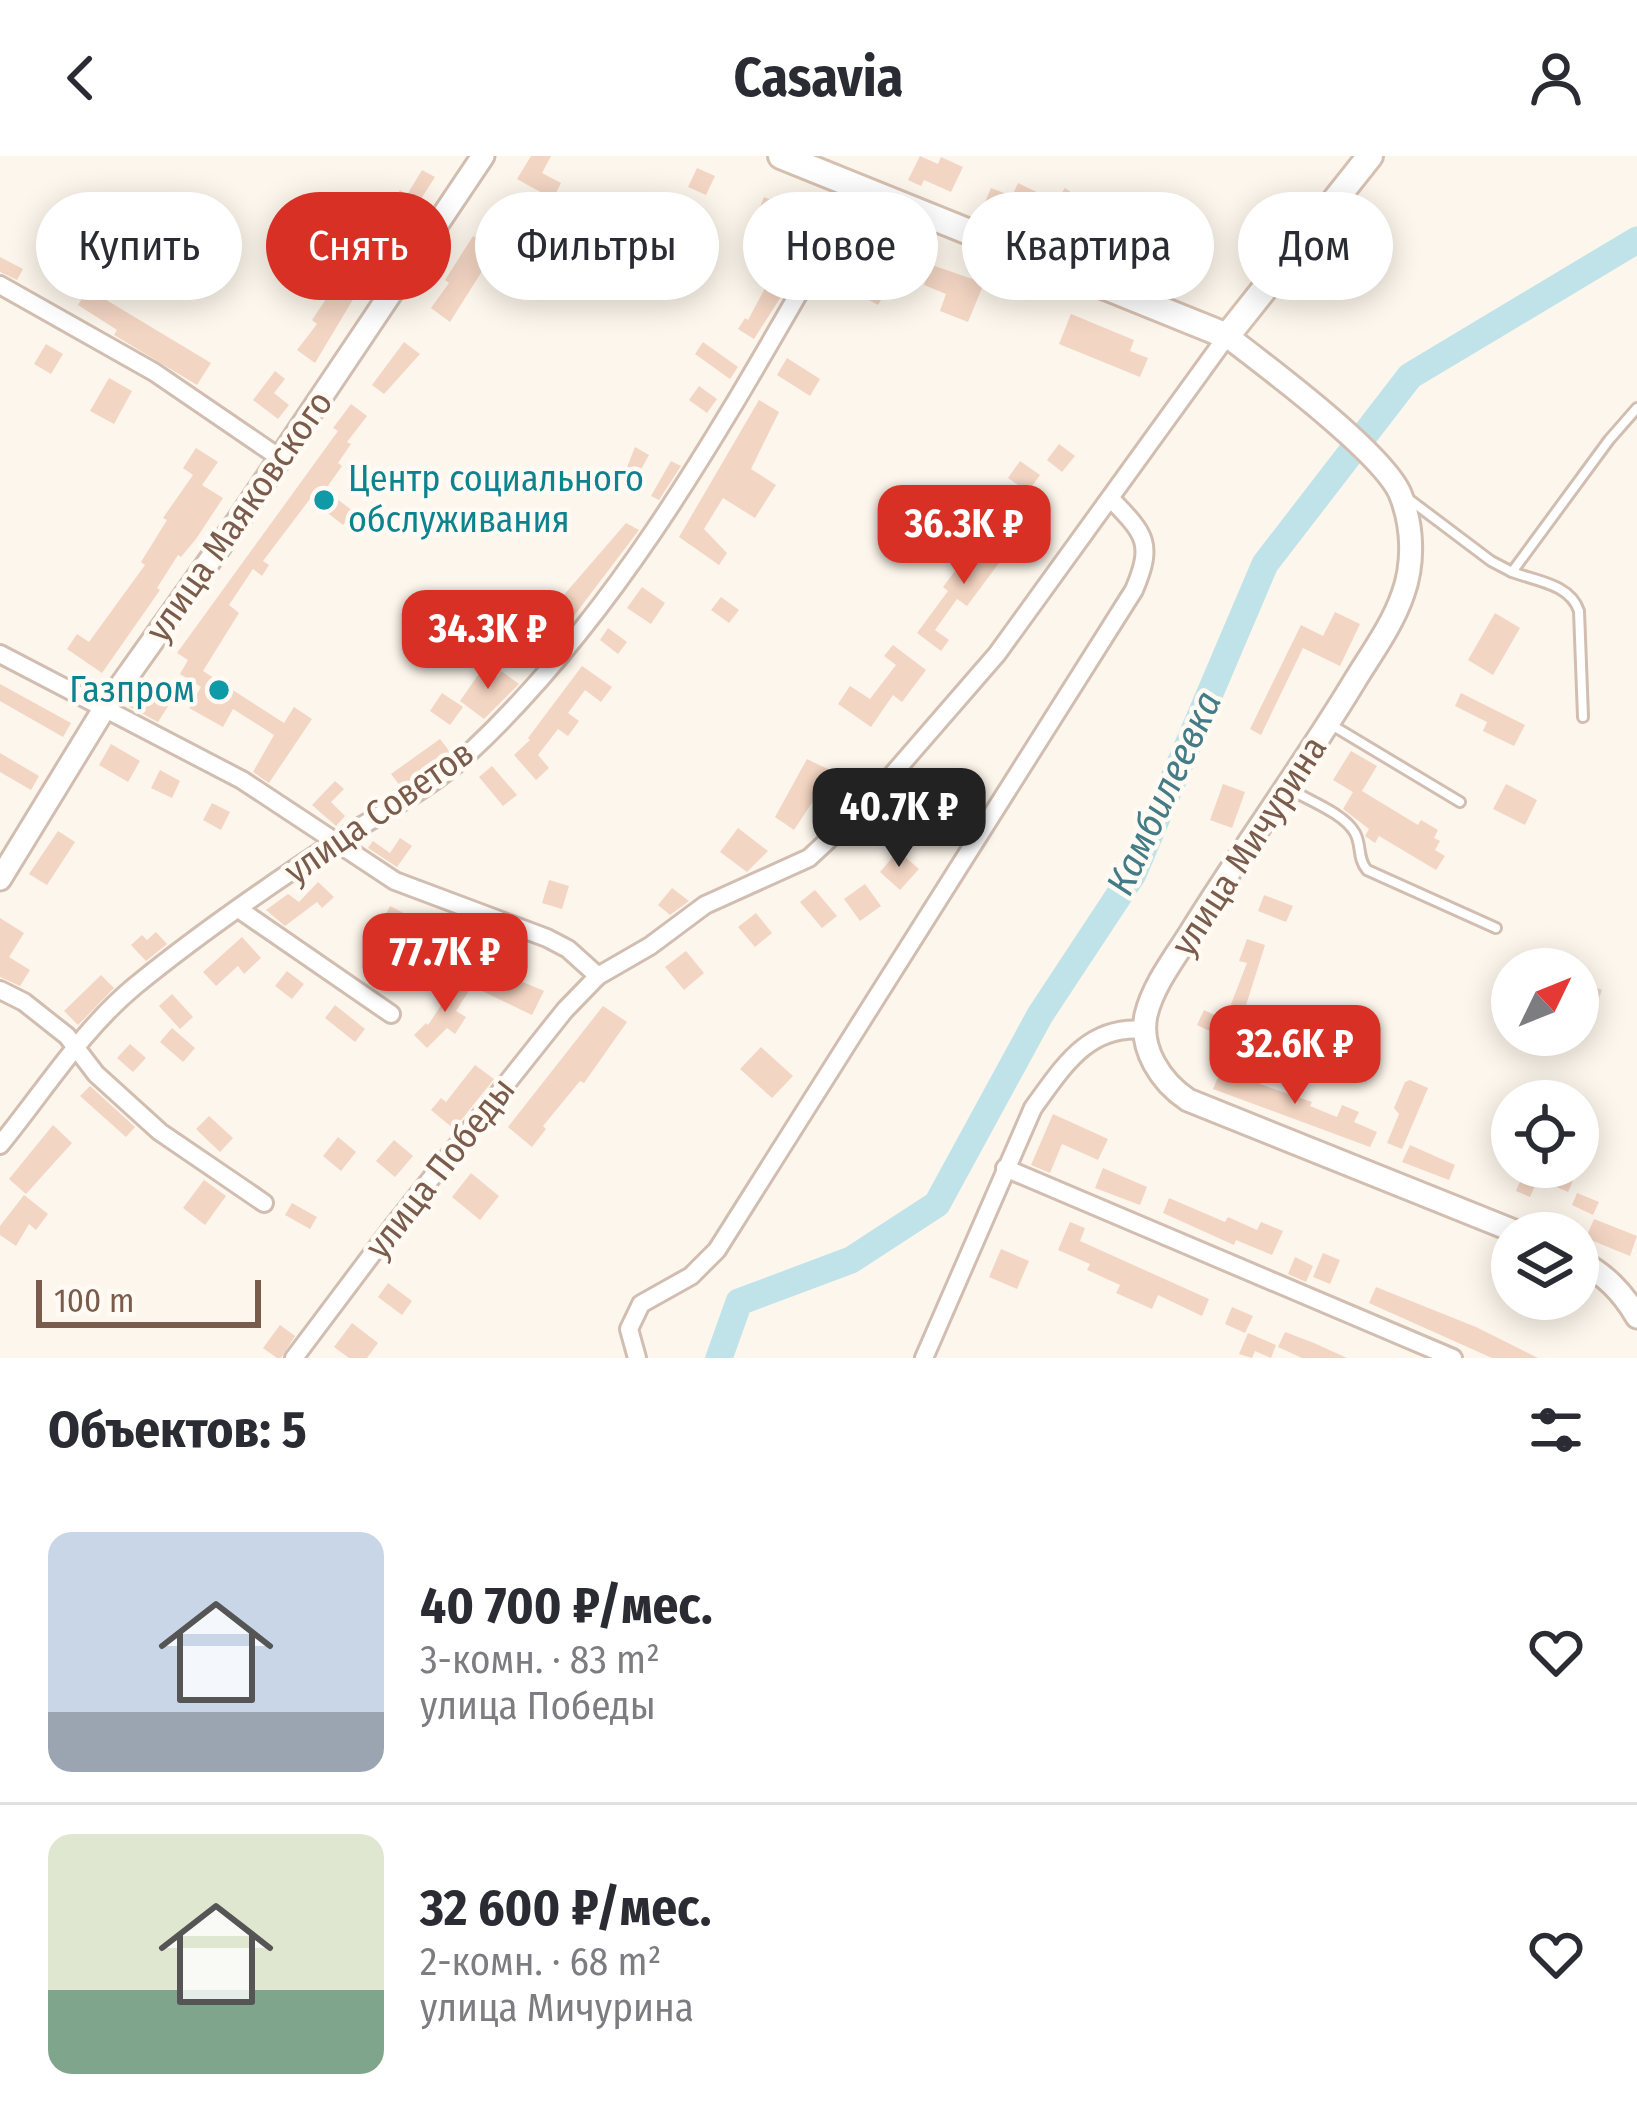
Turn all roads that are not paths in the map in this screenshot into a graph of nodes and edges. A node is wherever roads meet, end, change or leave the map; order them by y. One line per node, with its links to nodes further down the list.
1 (483, 156): 8 (street, улица Маяковского)
2 (781, 156): 4 (main road)
3 (1370, 156): 6 (main road, улица Победы)
4 (860, 188): 6 (main road); 18 (street, улица Советов)
5 (0, 285): 8 (street)
6 (1227, 336): 9 (street, улица Мичурина); 10 (street, улица Победы)
7 (1637, 408): 11 (lane)
8 (280, 458): 13 (street, улица Маяковского)
9 (1400, 493): 11 (lane); 15 (street, улица Мичурина)
10 (1111, 499): 22 (street, улица Победы); 34 (street)
11 (1512, 572): 14 (lane)
12 (0, 654): 13 (street)
13 (104, 709): 18 (street); 19 (street, улица Маяковского)
14 (1583, 717)
15 (1329, 723): 16 (street, улица Мичурина); 17 (lane)
16 (1287, 788): 21 (lane); 25 (street, улица Мичурина)
17 (1460, 802)
18 (337, 841): 20 (street, улица Советов); 22 (street)
19 (0, 879)
20 (240, 910): 24 (street); 26 (street, улица Советов)
21 (1496, 928)
22 (598, 976): 33 (street, улица Победы)
23 (0, 990): 26 (street)
24 (391, 1014)
25 (1145, 1030): 28 (street); 30 (street)
26 (77, 1047): 27 (street, улица Советов); 29 (street)
27 (0, 1144)
28 (1006, 1168): 35 (street); 36 (street)
29 (264, 1203)
30 (1491, 1222)
31 (1599, 1271): 32 (street)
32 (1637, 1317)
33 (294, 1358)
34 (638, 1358)
35 (924, 1358)
36 (1453, 1358)

